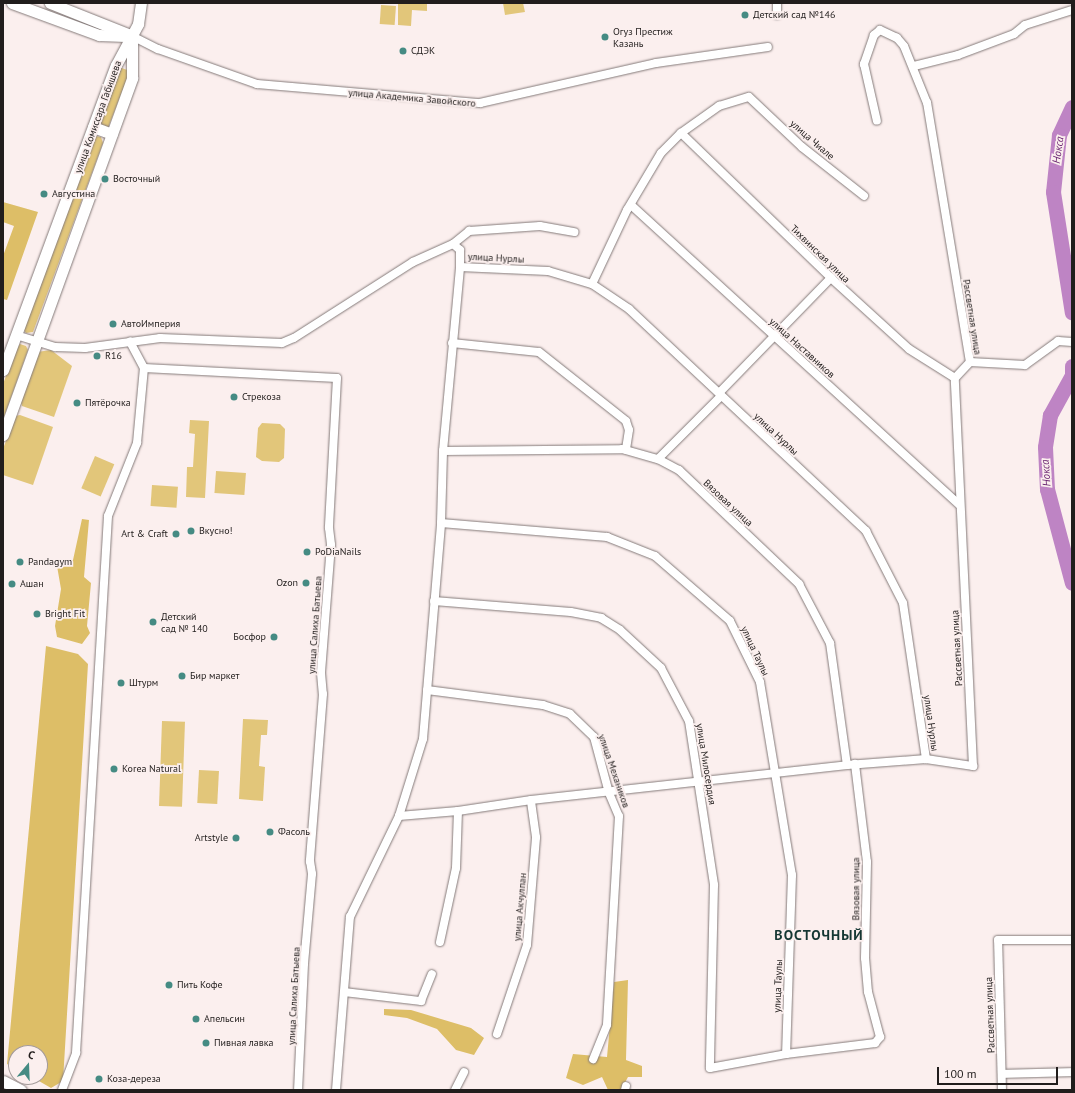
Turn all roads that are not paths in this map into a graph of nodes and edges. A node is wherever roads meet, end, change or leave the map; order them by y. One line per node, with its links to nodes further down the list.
1 (12, 3): 7 (street, улица Академика Завойского)
2 (50, 3): 7 (street, улица Академика Завойского)
3 (141, 3): 7 (street)
4 (777, 3): 6 (street)
5 (1072, 10): 9 (street)
6 (777, 15)
7 (132, 36): 8 (street, улица Академика Завойского); 11 (street, улица Комиссара Габишева); 13 (street, улица Комиссара Габишева)
8 (768, 47)
9 (914, 66): 10 (street, Рассветная улица); 27 (street, Рассветная улица)
10 (877, 121)
11 (93, 127): 13 (street); 21 (street, улица Комиссара Габишева)
12 (681, 133): 14 (street, улица Чиале); 15 (street); 19 (street, Тихвинская улица)
13 (112, 134): 25 (street, улица Комиссара Габишева)
14 (864, 196)
15 (630, 205): 20 (street); 22 (street, улица Наставников)
16 (574, 232): 17 (street)
17 (453, 244): 18 (street); 23 (street)
18 (460, 267): 20 (street, улица Нурлы); 26 (street)
19 (831, 278): 22 (street); 30 (street, Тихвинская улица)
20 (592, 284): 31 (street, улица Нурлы)
21 (16, 335): 25 (street); 29 (street, улица Комиссара Габишева)
22 (773, 336): 31 (street); 36 (street, улица Наставников)
23 (130, 342): 25 (street); 28 (street)
24 (1072, 342): 27 (street)
25 (37, 343): 32 (street, улица Комиссара Габишева)
26 (452, 343): 33 (street); 34 (street)
27 (970, 362): 30 (street, Рассветная улица)
28 (144, 368): 60 (street); 61 (street, улица Салиха Батыева)
29 (3, 370)
30 (955, 378): 36 (street, Рассветная улица)
31 (720, 394): 35 (street); 40 (street, улица Нурлы)
32 (3, 435)
33 (626, 450): 34 (street, Вязовая улица); 35 (street, Вязовая улица)
34 (443, 451): 37 (street)
35 (658, 460): 41 (street, Вязовая улица)
36 (959, 505): 40 (street, Рассветная улица)
37 (441, 523): 38 (street); 42 (street, улица Таулы)
38 (434, 601): 39 (street); 43 (street, улица Милосердия)
39 (427, 690): 44 (street, улица Механиков); 47 (street)
40 (926, 759): 41 (street)
41 (851, 764): 42 (street); 53 (street, Вязовая улица)
42 (774, 772): 43 (street); 53 (street, улица Таулы)
43 (699, 782): 44 (street); 53 (street, улица Милосердия)
44 (609, 793): 45 (street); 54 (street, улица Механиков)
45 (531, 800): 46 (street); 52 (street, улица Акчулпан)
46 (458, 811): 47 (street); 49 (street)
47 (399, 816): 51 (street)
48 (1072, 940): 57 (street, Рассветная улица)
49 (440, 942)
50 (432, 974): 51 (street)
51 (344, 992): 62 (street)
52 (497, 1034)
53 (786, 1054)
54 (593, 1059)
55 (464, 1072): 63 (street)
56 (1072, 1072): 57 (street)
57 (1002, 1074): 64 (street, Рассветная улица)
58 (3, 1080): 59 (street)
59 (20, 1090)
60 (62, 1090)
61 (298, 1090)
62 (336, 1090)
63 (455, 1090)
64 (1002, 1090)

